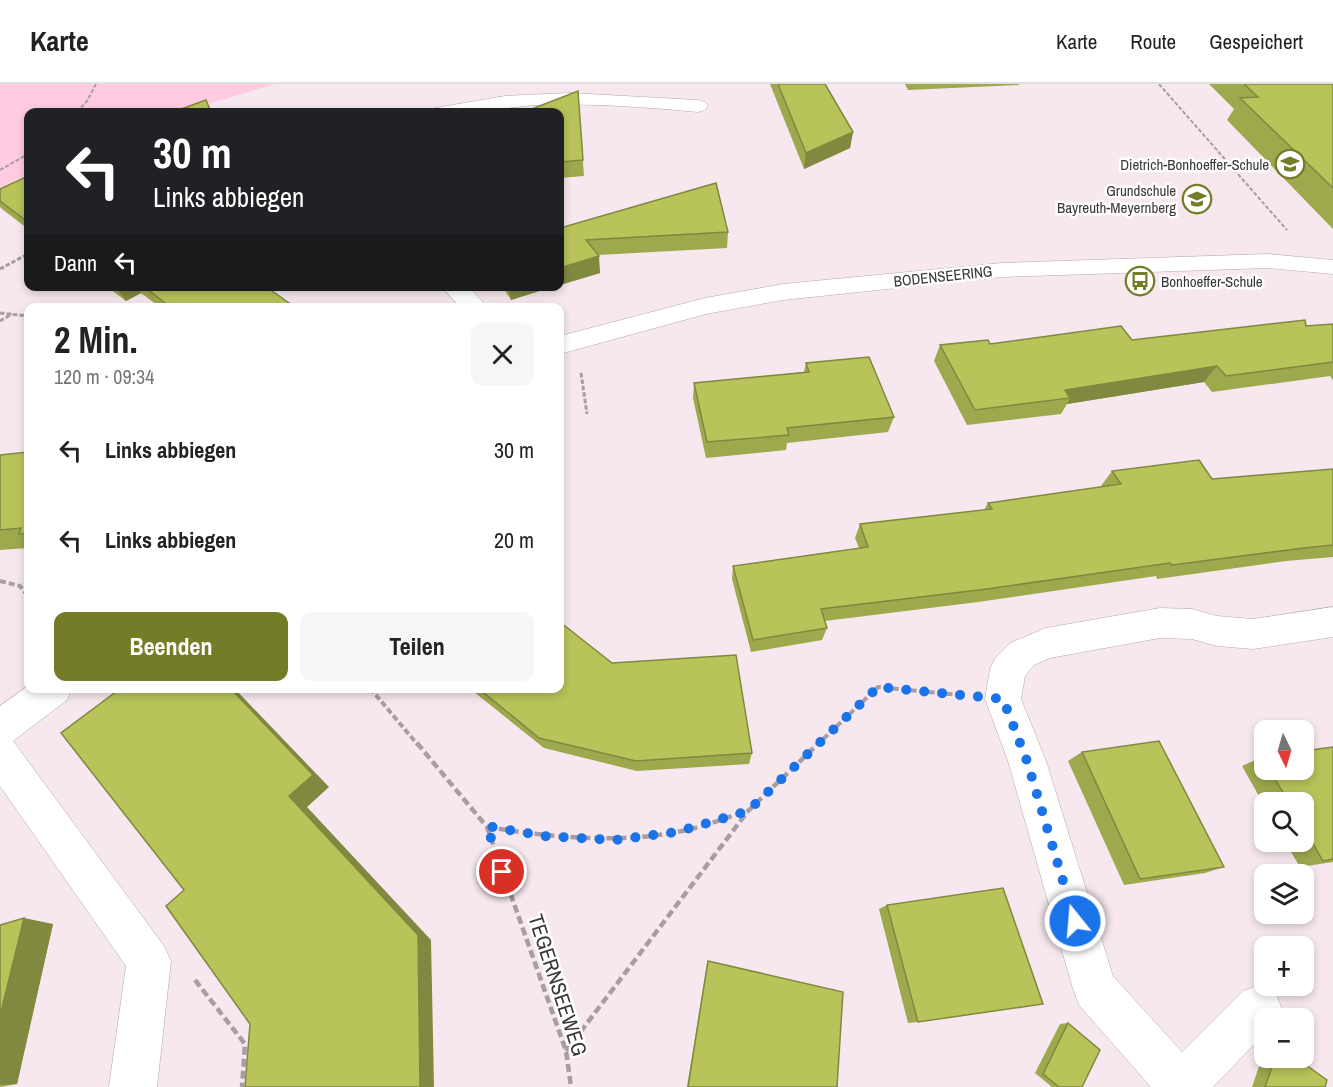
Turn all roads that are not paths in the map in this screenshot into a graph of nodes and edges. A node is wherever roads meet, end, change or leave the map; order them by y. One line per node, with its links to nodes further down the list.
1 (698, 106): 2 (street)
2 (460, 108)
3 (1325, 265): 6 (street, BODENSEERING)
4 (458, 291): 5 (street)
5 (471, 303)
6 (564, 344)
7 (1333, 622): 12 (street)
8 (47, 693): 9 (street)
9 (0, 728)
10 (0, 754): 13 (street)
11 (1259, 1007): 12 (street)
12 (1180, 1086)
13 (133, 1087)

